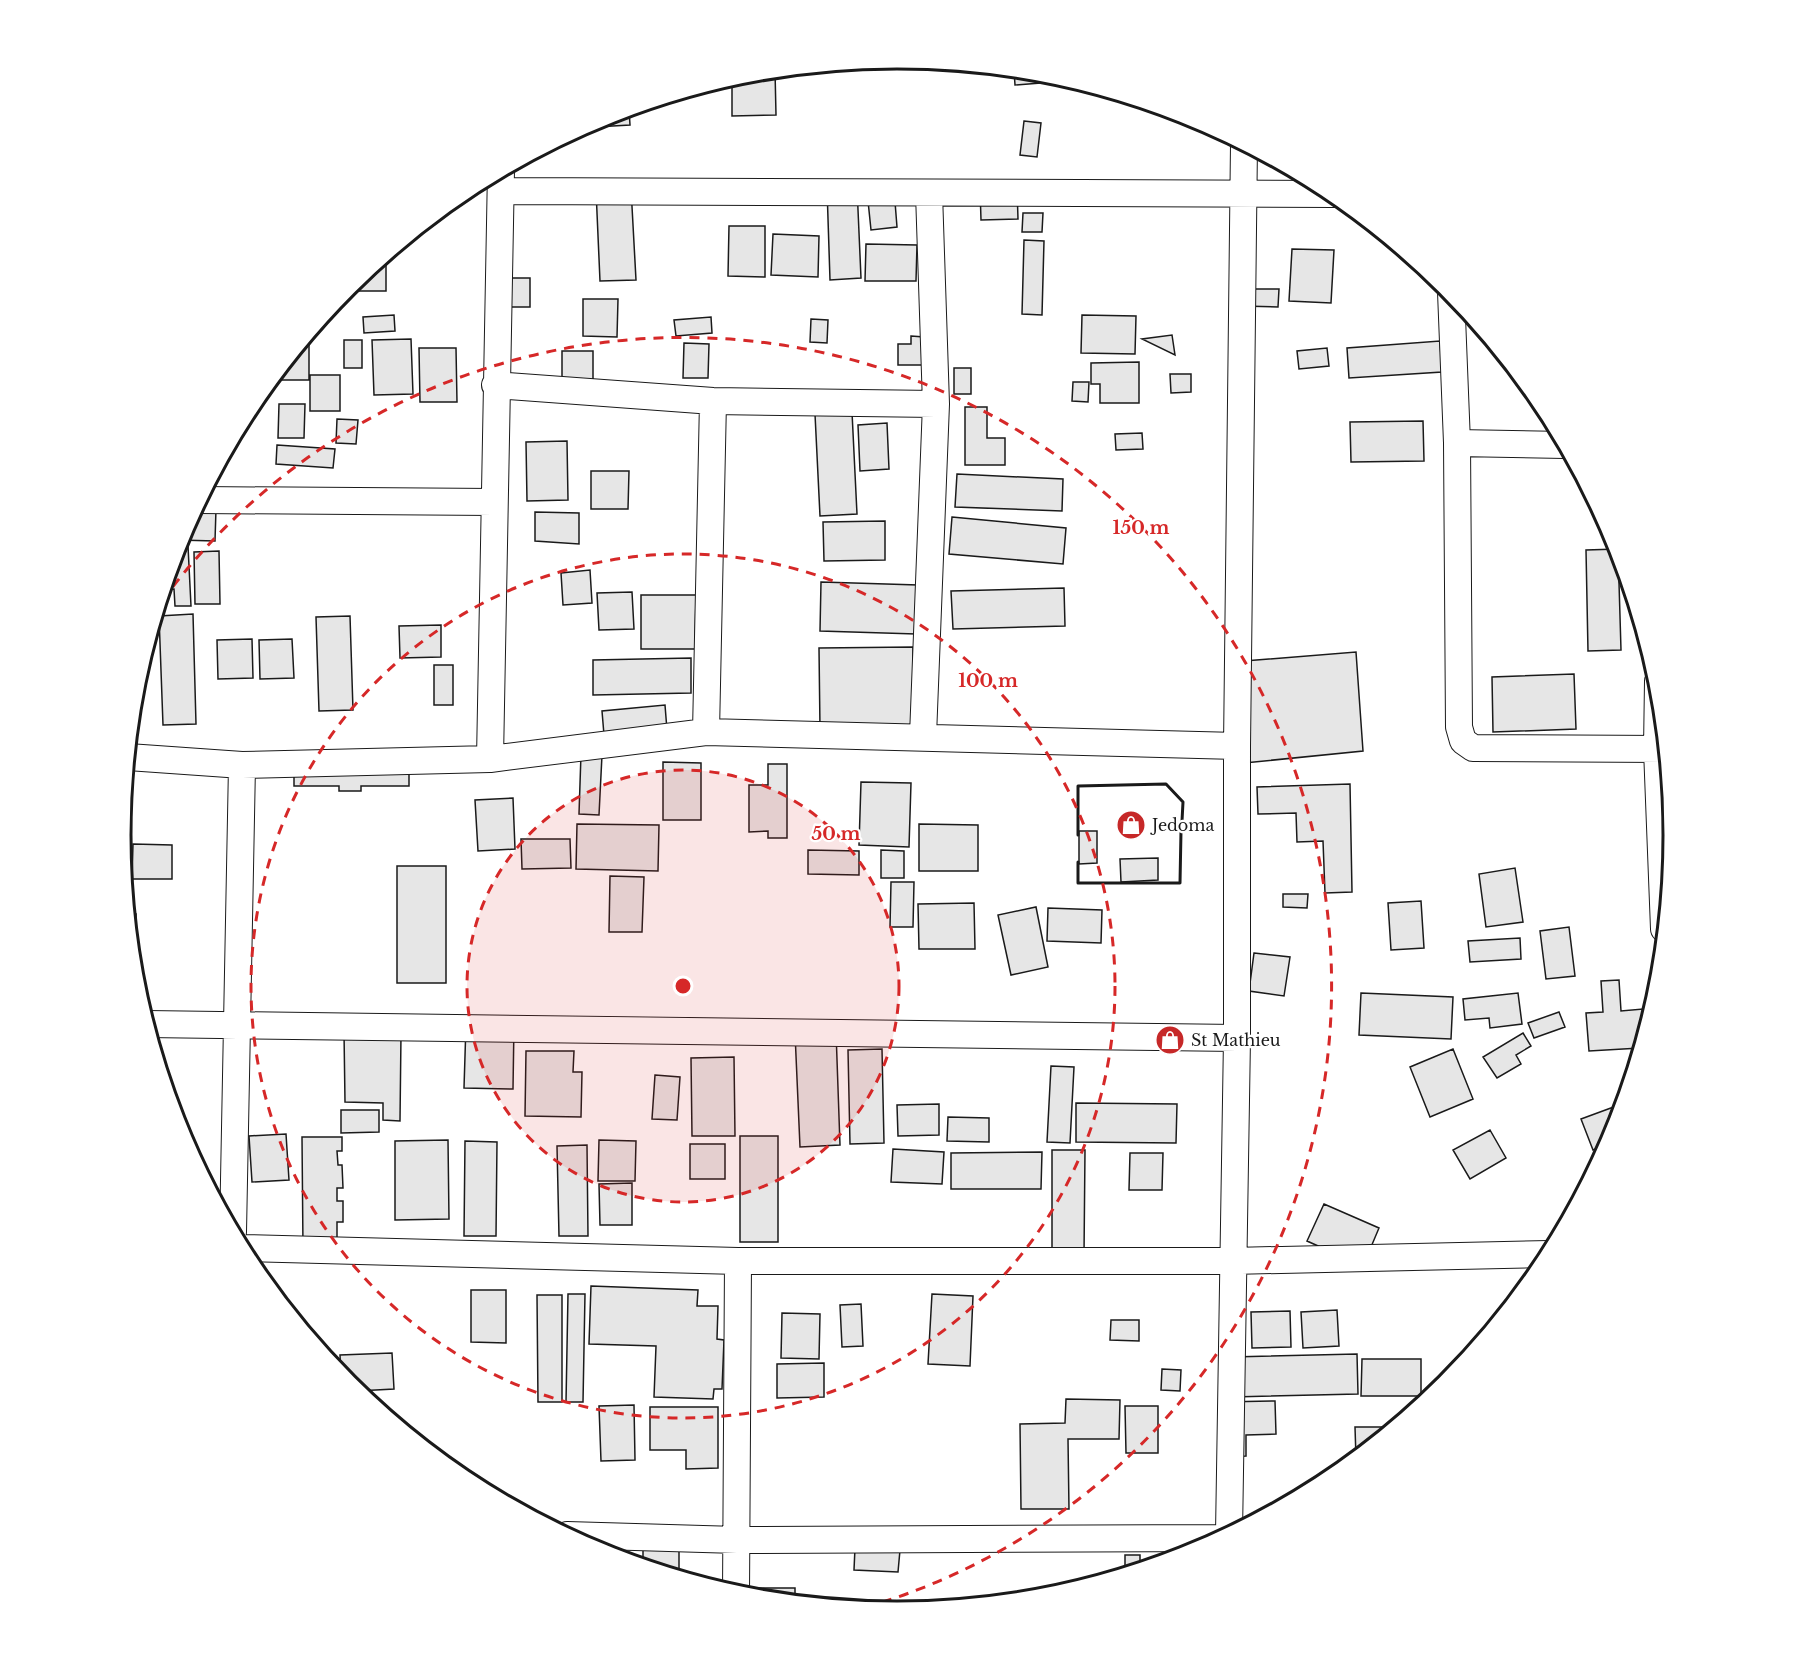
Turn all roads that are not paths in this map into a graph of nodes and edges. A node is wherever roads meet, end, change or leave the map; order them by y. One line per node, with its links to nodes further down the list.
1 (1244, 152): 4 (street)
2 (501, 181): 3 (street); 7 (street)
3 (929, 193): 4 (street); 9 (street)
4 (1243, 194): 5 (street); 16 (street)
5 (1316, 194)
6 (1452, 307): 10 (street)
7 (495, 385): 8 (street); 13 (street)
8 (713, 401): 9 (street); 14 (street)
9 (936, 404): 15 (street)
10 (1457, 443): 11 (street); 17 (street)
11 (1556, 446)
12 (209, 498): 13 (street)
13 (494, 502): 19 (street)
14 (706, 732): 15 (street); 19 (street)
15 (923, 736): 16 (street)
16 (1237, 746): 25 (street)
17 (1657, 749)
18 (136, 758): 20 (street)
19 (490, 759): 20 (street)
20 (242, 765): 24 (street)
21 (1662, 811): 22 (street)
22 (1663, 845)
23 (155, 1024): 24 (street)
24 (237, 1025): 25 (street); 26 (street)
25 (1238, 1038): 30 (street)
26 (233, 1217)
27 (252, 1248): 29 (street)
28 (1538, 1254): 30 (street)
29 (738, 1261): 30 (street); 34 (street)
30 (1232, 1261): 31 (street)
31 (1229, 1525)
32 (588, 1536): 34 (street)
33 (1201, 1538): 34 (street)
34 (737, 1540): 35 (street)
35 (736, 1583)

